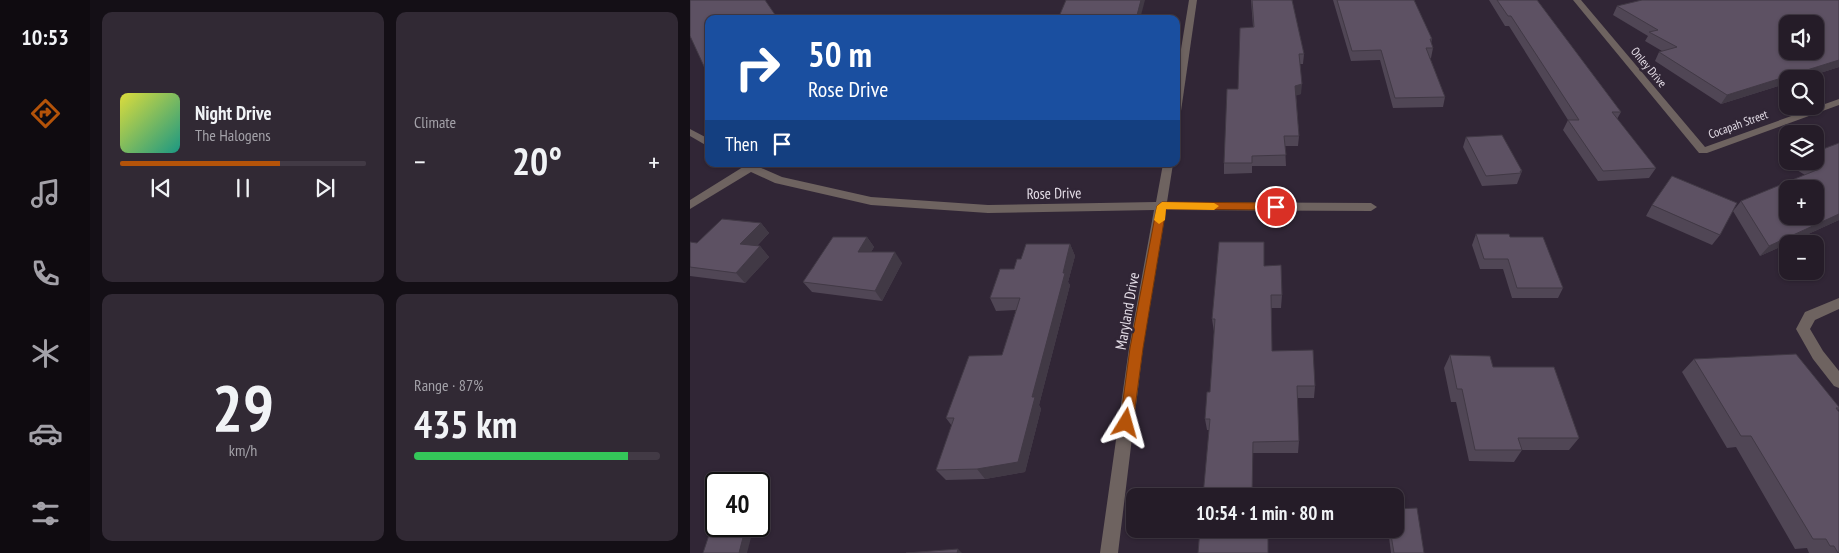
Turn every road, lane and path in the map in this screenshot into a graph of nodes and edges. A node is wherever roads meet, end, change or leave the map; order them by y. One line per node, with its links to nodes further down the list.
1 (1193, 0): 3 (street)
2 (1577, 0): 7 (street, Onley Drive)
3 (1180, 85)
4 (1839, 102): 7 (street, Cocapah Street)
5 (690, 132): 6 (street)
6 (705, 141)
7 (1703, 151)
8 (747, 167): 11 (street)
9 (750, 167): 12 (street, Rose Drive)
10 (1168, 167): 12 (street, Maryland Drive)
11 (690, 205)
12 (1162, 206): 13 (street, Rose Drive); 16 (street, Maryland Drive)
13 (1371, 207)
14 (1839, 303): 15 (street)
15 (1839, 382)
16 (1109, 553)

